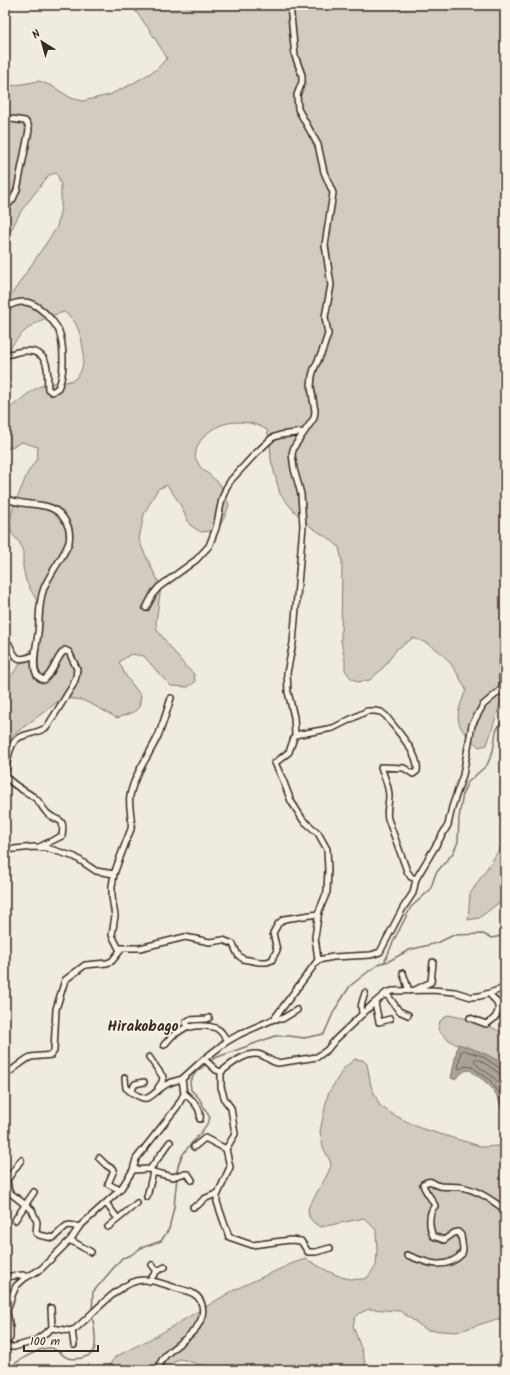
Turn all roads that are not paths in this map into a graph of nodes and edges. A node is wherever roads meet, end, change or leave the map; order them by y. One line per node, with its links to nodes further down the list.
1 (290, 5): 6 (street)
2 (5, 118): 3 (street)
3 (5, 208)
4 (5, 308): 5 (street)
5 (5, 356)
6 (304, 432): 8 (street); 14 (street)
7 (5, 498): 11 (street)
8 (146, 608)
9 (5, 643): 11 (street)
10 (505, 649): 12 (street)
11 (35, 655): 15 (street)
12 (504, 689): 19 (street)
13 (171, 698): 18 (street)
14 (295, 734): 19 (street); 20 (street)
15 (5, 774): 16 (street)
16 (39, 848): 17 (street); 18 (street)
17 (5, 850)
18 (114, 874): 21 (street)
19 (416, 879): 22 (street)
20 (318, 914): 21 (street); 22 (street)
21 (119, 948): 44 (street)
22 (318, 960): 36 (street)
23 (433, 962): 26 (street)
24 (403, 973): 26 (street)
25 (505, 988): 29 (street)
26 (411, 991): 28 (street); 29 (street)
27 (365, 993): 32 (street)
28 (386, 993): 30 (street); 33 (street)
29 (491, 993): 35 (street)
30 (375, 1003): 32 (street); 37 (street)
31 (297, 1010): 36 (street)
32 (363, 1014): 43 (street)
33 (408, 1015)
34 (209, 1018): 38 (street)
35 (470, 1018)
36 (274, 1020): 39 (street)
37 (390, 1020)
38 (188, 1026): 39 (street); 40 (street)
39 (227, 1042): 42 (street)
40 (164, 1045)
41 (148, 1057): 48 (street)
42 (205, 1060): 43 (street); 46 (street)
43 (221, 1072): 54 (street)
44 (5, 1076)
45 (125, 1078): 49 (street)
46 (182, 1079): 48 (street); 50 (street)
47 (144, 1082): 49 (street)
48 (157, 1091): 49 (street)
49 (131, 1092)
50 (184, 1093): 51 (street); 57 (street)
51 (200, 1119)
52 (170, 1142): 58 (street)
53 (194, 1146): 54 (street)
54 (226, 1149): 62 (street)
55 (99, 1158): 60 (street)
56 (21, 1160): 66 (street)
57 (133, 1170): 58 (street); 60 (street)
58 (151, 1170): 59 (street); 63 (street)
59 (192, 1180)
60 (120, 1190): 64 (street)
61 (34, 1192): 66 (street)
62 (218, 1193): 67 (street); 74 (street)
63 (147, 1197)
64 (106, 1203): 69 (street); 71 (street)
65 (137, 1203): 69 (street)
66 (25, 1205): 70 (street); 71 (street)
67 (193, 1207)
68 (505, 1210): 76 (street)
69 (118, 1219): 72 (street)
70 (15, 1220)
71 (79, 1227): 73 (street)
72 (108, 1227)
73 (70, 1240): 75 (street); 81 (street)
74 (330, 1248)
75 (91, 1252)
76 (407, 1255)
77 (152, 1265): 79 (street)
78 (165, 1267): 79 (street)
79 (157, 1271): 82 (street)
80 (5, 1277): 81 (street)
81 (27, 1277): 86 (street)
82 (149, 1281): 85 (street); 89 (street)
83 (52, 1308): 84 (street)
84 (52, 1328): 85 (street); 88 (street)
85 (72, 1330): 87 (street)
86 (5, 1343)
87 (74, 1344)
88 (5, 1347)
89 (159, 1370)

